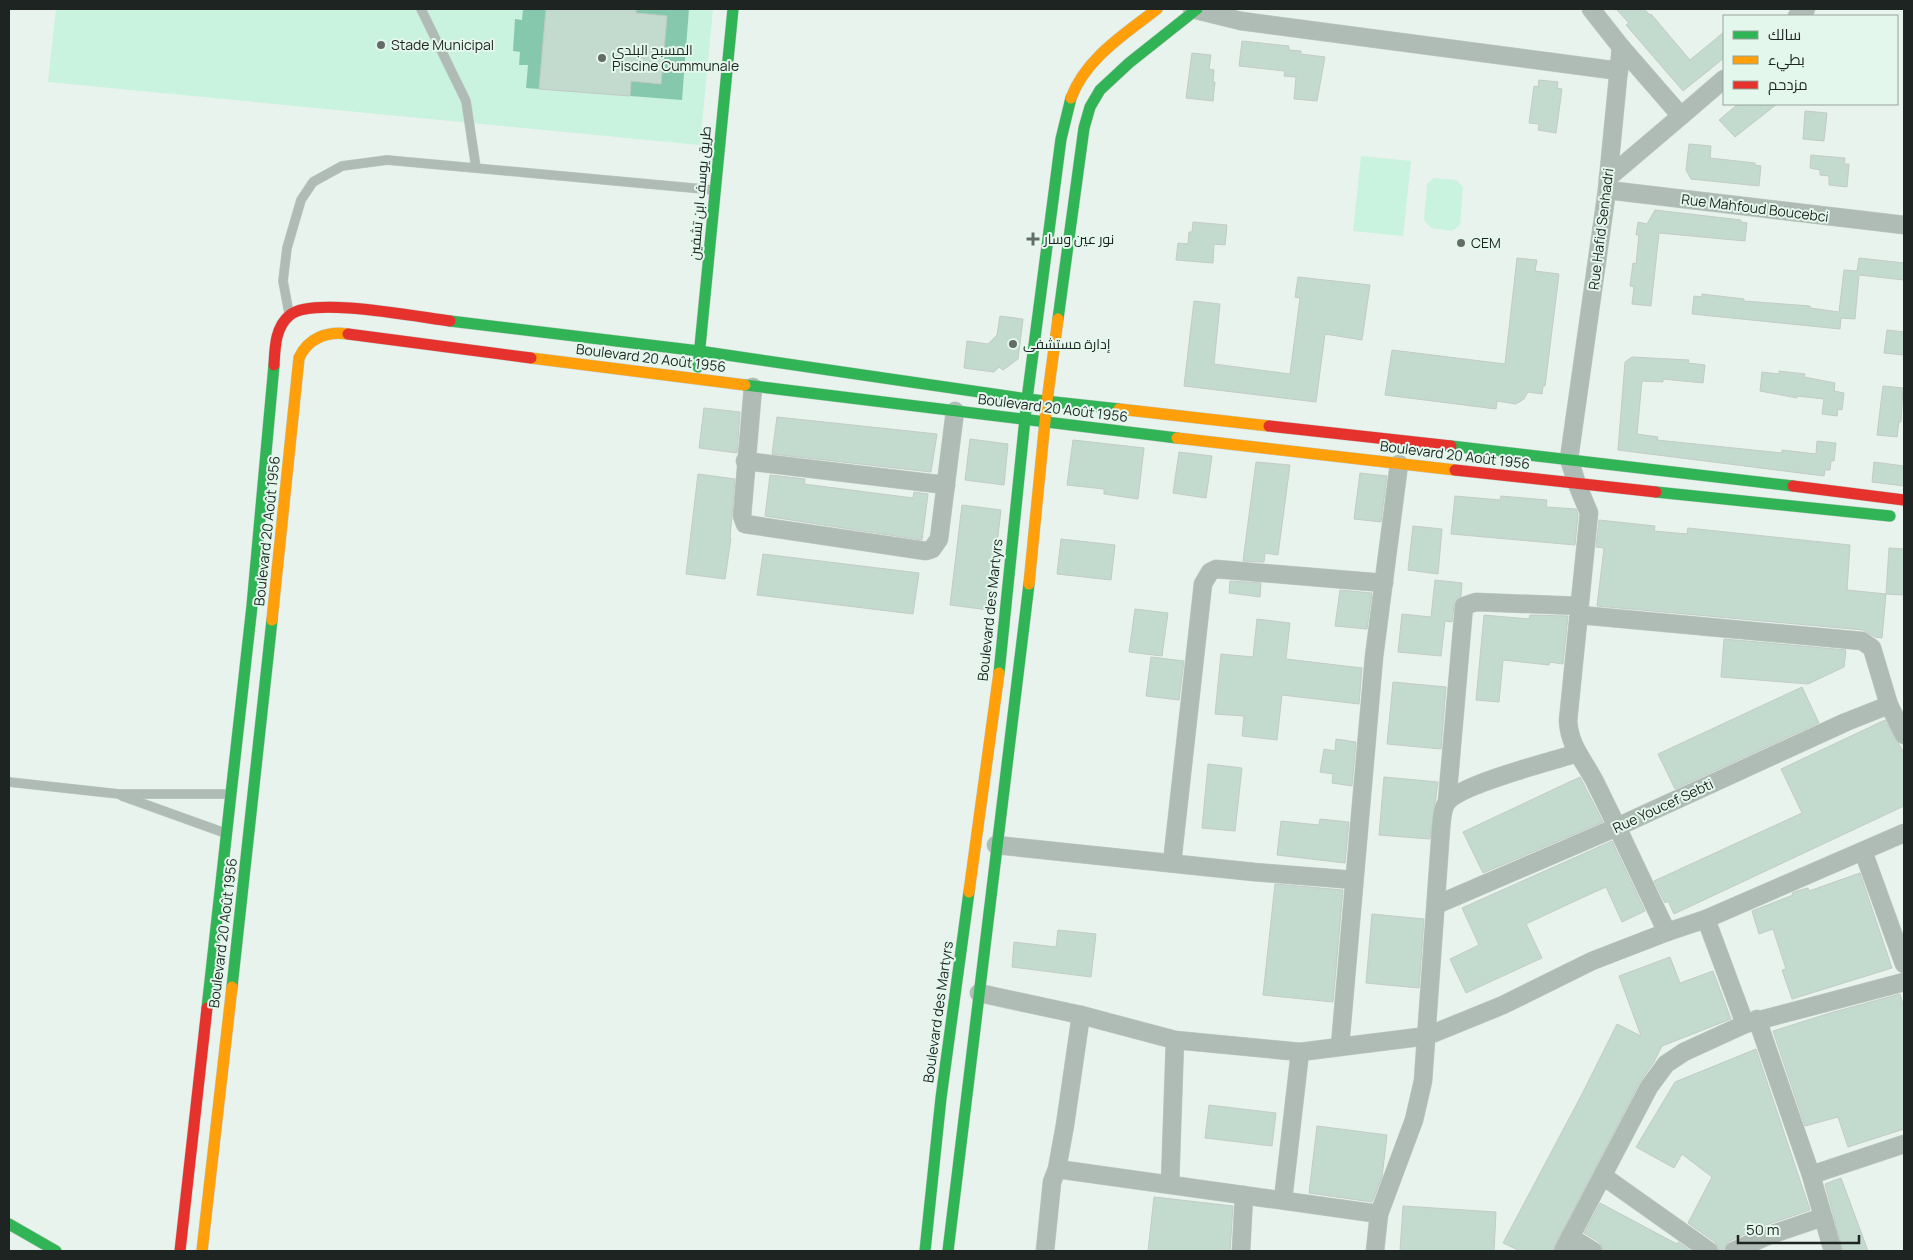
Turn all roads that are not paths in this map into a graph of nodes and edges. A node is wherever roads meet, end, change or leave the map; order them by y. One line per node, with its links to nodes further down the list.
1 (421, 9): 10 (lane)
2 (733, 9): 12 (street, طريق يوسف ابن تشفين)
3 (1157, 9): 19 (street, Boulevard des Martyrs)
4 (1194, 9): 7 (street); 20 (street)
5 (1592, 9): 6 (street)
6 (1621, 46): 7 (street, Rue Hafid Senhadri); 9 (street)
7 (1619, 71): 11 (street, Rue Hafid Senhadri)
8 (1723, 80): 9 (street)
9 (1681, 116): 11 (street)
10 (476, 168): 12 (lane); 14 (lane)
11 (1607, 184): 13 (street, Rue Mahfoud Boucebci); 24 (street, Rue Hafid Senhadri)
12 (717, 190): 16 (street, طريق يوسف ابن تشفين)
13 (1904, 225)
14 (290, 314): 15 (street); 16 (street, Boulevard 20 Août 1956); 37 (street)
15 (301, 338): 17 (street, Boulevard 20 Août 1956); 37 (street, Boulevard 20 Août 1956)
16 (699, 351): 17 (street, طريق يوسف ابن تشفين); 19 (street, Boulevard 20 Août 1956)
17 (696, 380): 18 (street, Boulevard 20 Août 1956)
18 (753, 387): 21 (street, Boulevard 20 Août 1956); 25 (street)
19 (1027, 399): 20 (street, Boulevard 20 Août 1956); 22 (street, Boulevard des Martyrs)
20 (1047, 401): 23 (street); 24 (street, Boulevard 20 Août 1956)
21 (955, 411): 22 (street, Boulevard 20 Août 1956); 28 (street)
22 (1025, 420): 23 (street, Boulevard 20 Août 1956); 73 (street, Boulevard des Martyrs)
23 (1045, 423): 26 (street, Boulevard 20 Août 1956); 43 (street)
24 (1569, 459): 27 (street); 29 (street, Boulevard 20 Août 1956)
25 (745, 462): 28 (street); 28 (street)
26 (1399, 464): 27 (street, Boulevard 20 Août 1956); 31 (street)
27 (1577, 484): 30 (street, Boulevard 20 Août 1956); 32 (street)
28 (946, 485)
29 (1904, 500)
30 (1904, 517)
31 (1384, 583): 45 (street); 46 (street)
32 (1580, 611): 33 (street); 35 (street); 39 (street)
33 (1889, 705): 34 (street); 40 (street, Rue Youcef Sebti)
34 (1904, 735)
35 (1578, 753): 39 (street); 40 (street)
36 (9, 782): 38 (lane)
37 (243, 792): 38 (lane); 42 (street, Boulevard 20 Août 1956); 42 (street)
38 (120, 794): 42 (lane)
39 (1447, 802): 47 (street)
40 (1617, 827): 47 (street, Rue Youcef Sebti); 49 (street)
41 (1904, 833): 44 (street)
42 (238, 838): 71 (street); 72 (street, Boulevard 20 Août 1956)
43 (996, 844): 45 (street); 52 (street)
44 (1863, 851): 48 (street); 50 (street)
45 (1172, 863): 46 (street)
46 (1354, 880): 57 (street)
47 (1436, 905): 55 (street)
48 (1706, 919): 49 (street); 54 (street)
49 (1667, 932): 55 (street)
50 (1904, 964)
51 (1904, 982): 54 (street)
52 (979, 993): 53 (street); 74 (street)
53 (1081, 1015): 56 (street); 60 (street)
54 (1751, 1022): 61 (street); 62 (street)
55 (1427, 1036): 57 (street); 66 (street)
56 (1174, 1040): 58 (street); 63 (street)
57 (1340, 1046): 58 (street)
58 (1300, 1052): 65 (street)
59 (1904, 1144): 61 (street)
60 (1057, 1169): 63 (street); 75 (street)
61 (1811, 1175): 67 (street)
62 (1603, 1176): 69 (street); 79 (street)
63 (1170, 1184): 64 (street)
64 (1244, 1195): 65 (street); 76 (street)
65 (1283, 1200): 66 (street)
66 (1379, 1214): 77 (street)
67 (1823, 1217): 80 (street); 81 (street)
68 (9, 1224): 70 (street)
69 (1566, 1244): 78 (street)
70 (56, 1251)
71 (180, 1251)
72 (202, 1251)
73 (925, 1251)
74 (948, 1251)
75 (1045, 1251)
76 (1241, 1251)
77 (1375, 1251)
78 (1593, 1251)
79 (1709, 1251)
80 (1734, 1251)
81 (1833, 1251)

